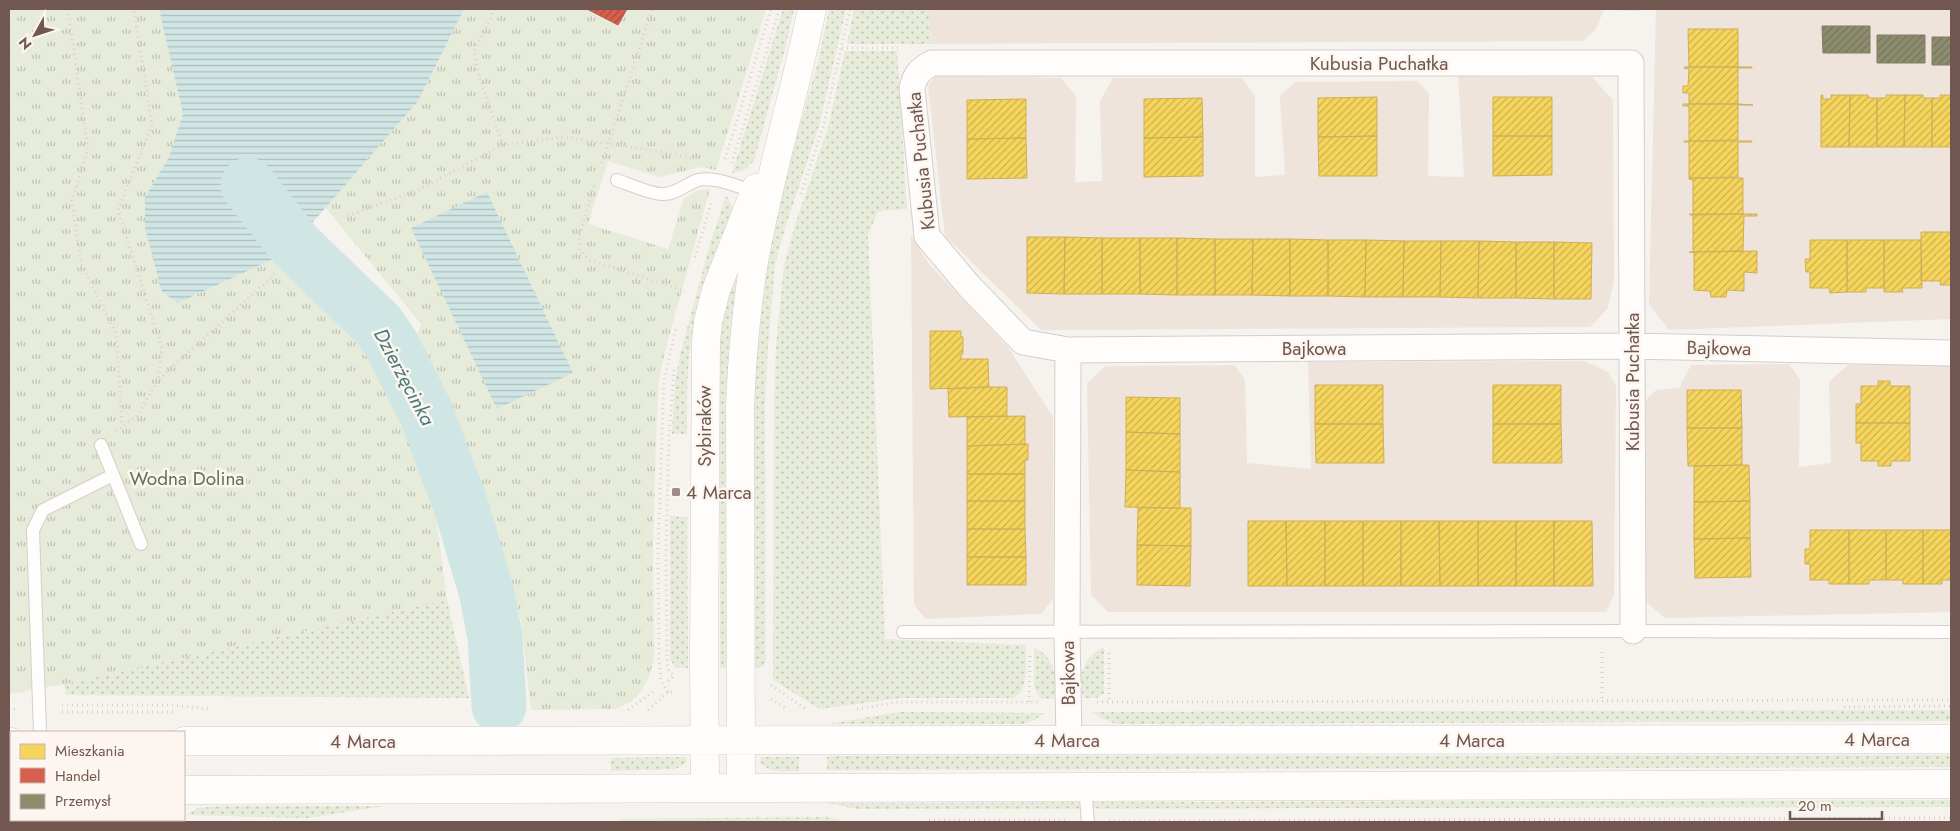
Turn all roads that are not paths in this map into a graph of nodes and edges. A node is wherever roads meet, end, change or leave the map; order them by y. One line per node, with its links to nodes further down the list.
1 (812, 9): 2 (main road, Sybiraków)
2 (787, 110): 4 (main road, Sybiraków); 20 (main road, Sybiraków)
3 (617, 180): 4 (lane)
4 (754, 191): 19 (main road, Sybiraków)
5 (1631, 346): 6 (street, Bajkowa); 6 (street, Kubusia Puchatka); 7 (street, Bajkowa); 11 (street, Kubusia Puchatka)
6 (1068, 350): 14 (street, Bajkowa)
7 (1951, 353)
8 (101, 445): 9 (lane)
9 (113, 475): 10 (lane); 15 (lane)
10 (141, 544)
11 (1633, 631): 13 (lane); 14 (lane)
12 (903, 632): 14 (lane)
13 (1951, 632)
14 (1067, 633): 17 (street, Bajkowa)
15 (40, 731)
16 (1951, 739): 17 (main road, 4 Marca)
17 (1069, 740): 20 (main road, 4 Marca)
18 (185, 741): 19 (main road, 4 Marca)
19 (704, 741): 20 (main road, 4 Marca); 23 (main road, Sybiraków)
20 (740, 741): 24 (main road, Sybiraków)
21 (1951, 784): 22 (main road)
22 (1085, 787): 24 (main road); 26 (lane)
23 (705, 788): 24 (main road); 25 (main road)
24 (740, 788)
25 (185, 790)
26 (1088, 822)

